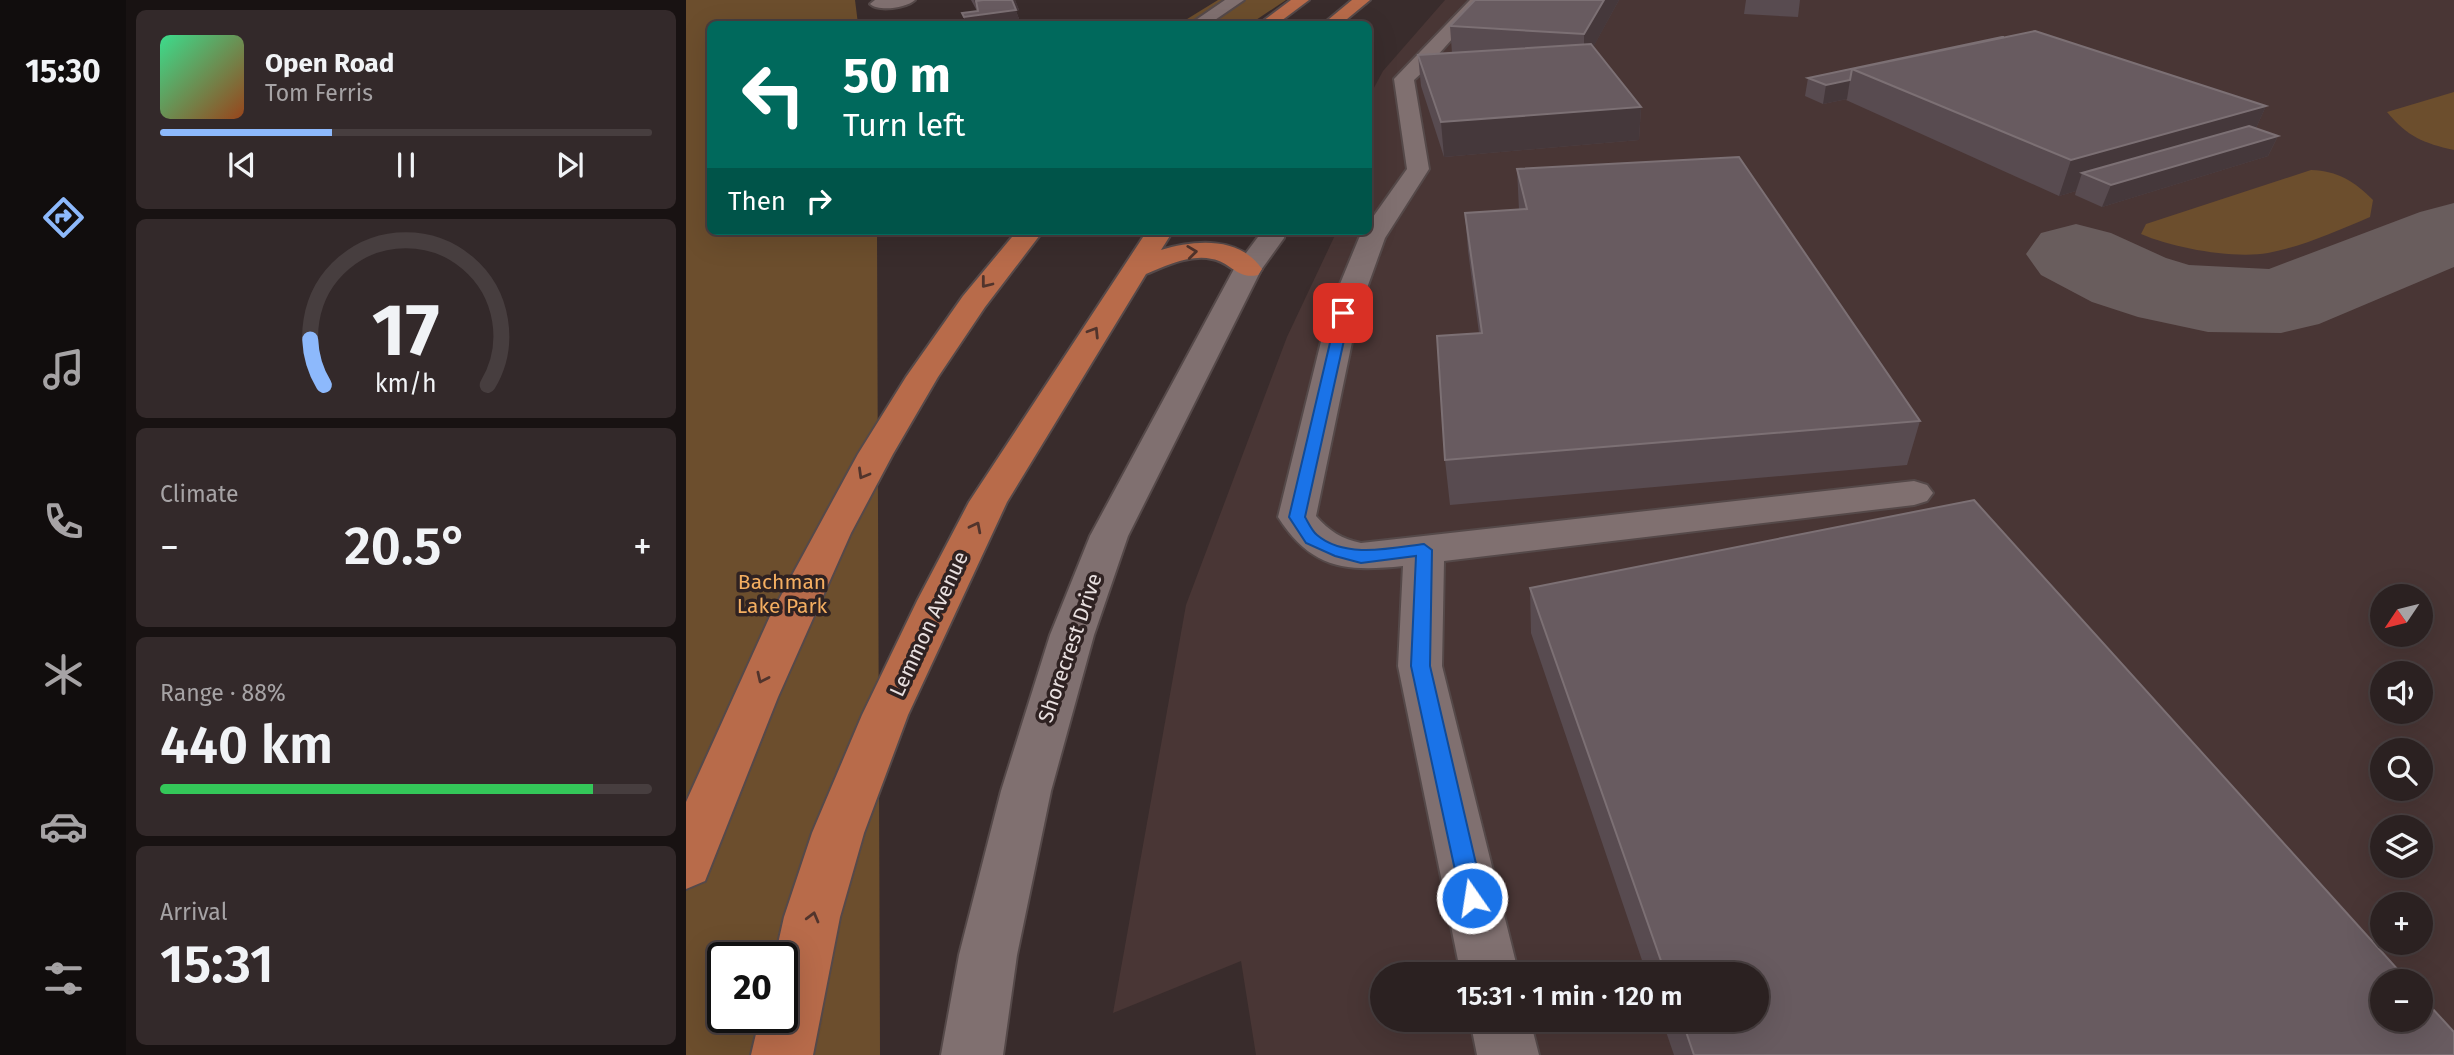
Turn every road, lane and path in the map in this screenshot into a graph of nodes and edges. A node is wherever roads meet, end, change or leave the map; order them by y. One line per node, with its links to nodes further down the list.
1 (907, 0): 6 (street)
2 (1236, 0): 8 (street)
3 (1301, 0): 9 (main road)
4 (1362, 0): 10 (main road)
5 (1479, 0): 11 (street)
6 (877, 2): 7 (street)
7 (880, 21)
8 (1203, 21)
9 (1271, 21)
10 (1335, 21)
11 (1422, 62): 12 (street); 19 (street)
12 (1461, 64)
13 (1027, 235): 20 (main road, one-way to 20)
14 (1157, 235): 17 (main road, Lemmon Avenue)
15 (1271, 235): 16 (street, Shorecrest Drive)
16 (1244, 250): 17 (main road, one-way to 16); 24 (street, Shorecrest Drive)
17 (1133, 270): 23 (main road, Lemmon Avenue, one-way to 17)
18 (1914, 493): 19 (street)
19 (1424, 550): 21 (street)
20 (686, 864)
21 (1487, 962)
22 (1503, 1032): 25 (street)
23 (782, 1055)
24 (972, 1055)
25 (1508, 1055)

